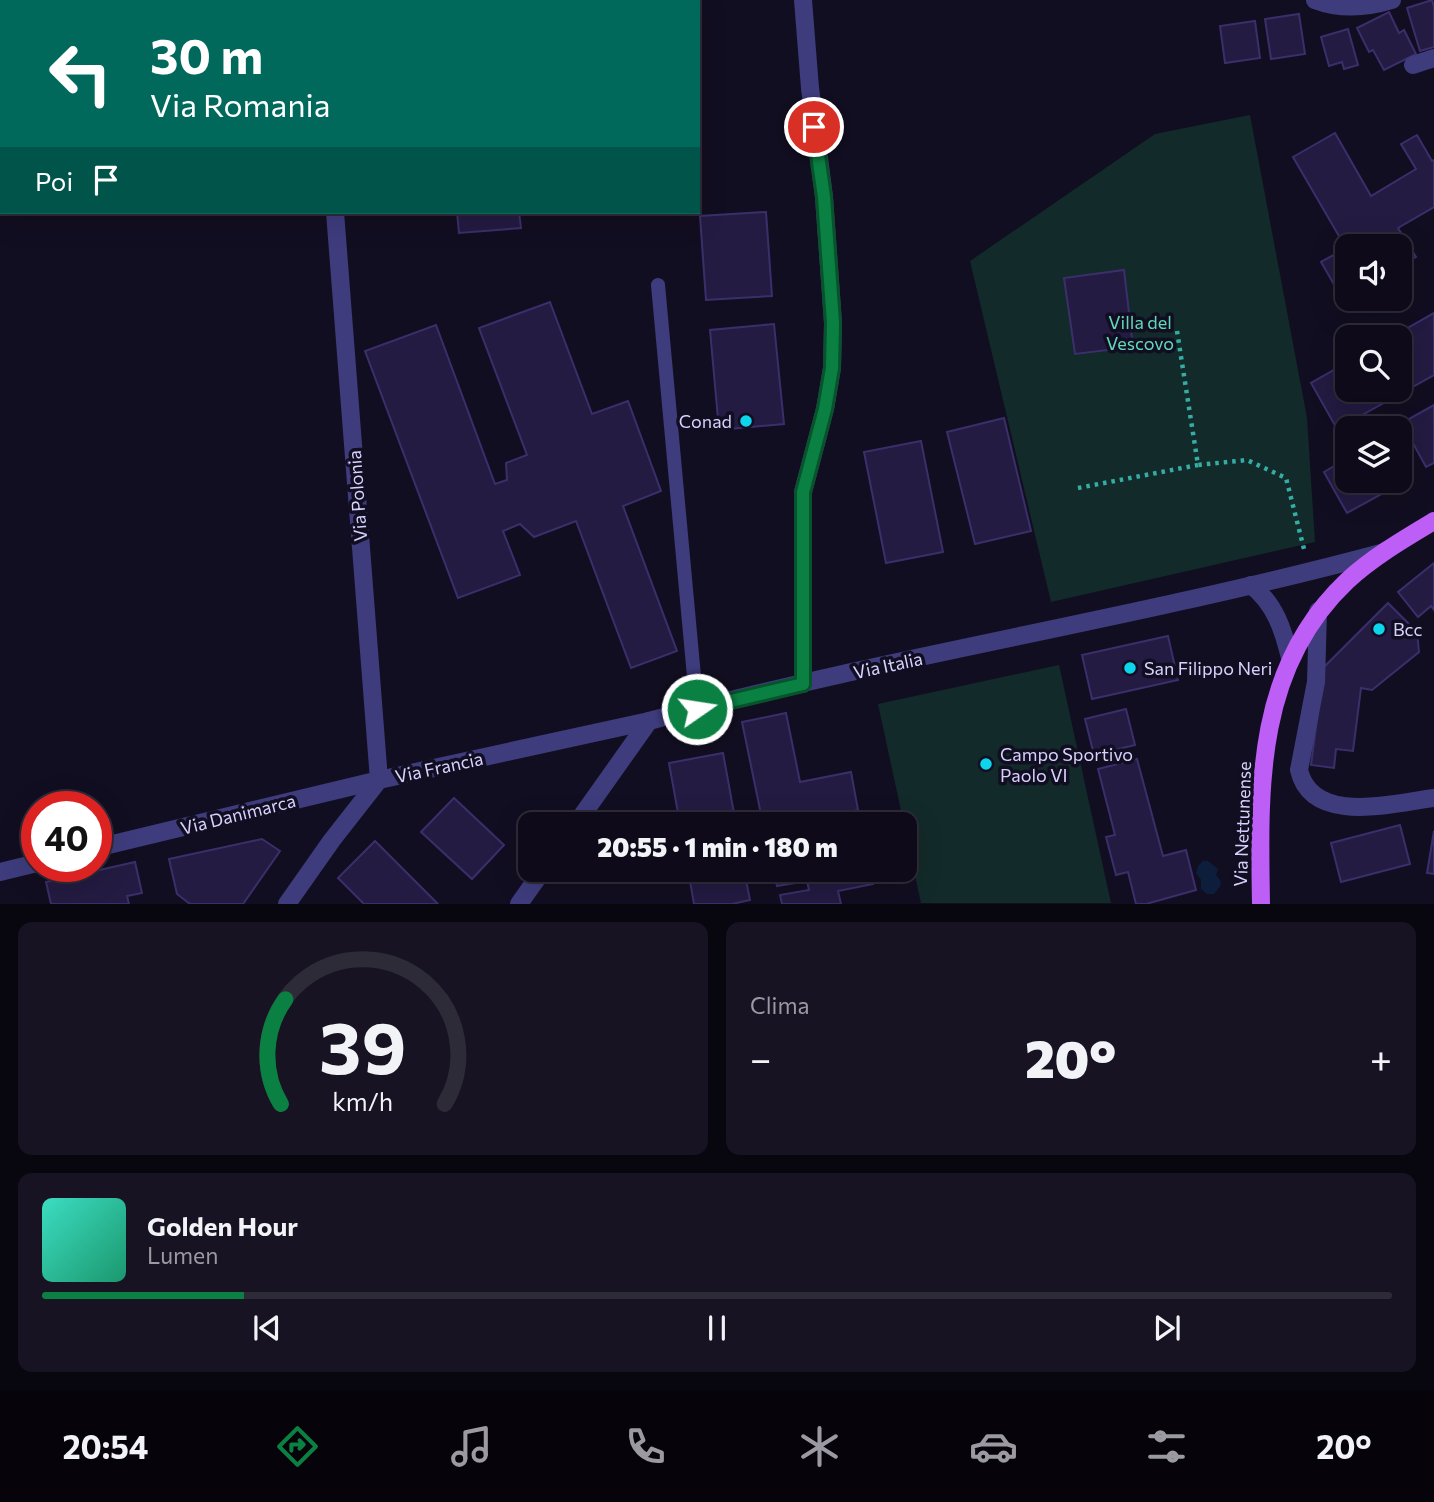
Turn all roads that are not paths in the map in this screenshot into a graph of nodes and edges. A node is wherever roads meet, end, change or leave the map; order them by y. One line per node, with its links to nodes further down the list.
1 (803, 0): 13 (street)
2 (1315, 0): 3 (street)
3 (1392, 0)
4 (1434, 58): 5 (street)
5 (1413, 65)
6 (335, 214): 16 (street, Via Polonia)
7 (658, 285): 14 (lane)
8 (1434, 521): 9 (main road, Via Nettunense)
9 (1384, 552): 10 (street, Via Italia); 11 (main road, Via Nettunense)
10 (1251, 585): 12 (street); 13 (street, Via Italia)
11 (1318, 611): 12 (main road, Via Nettunense); 17 (street)
12 (1290, 659): 25 (main road, Via Nettunense)
13 (803, 684): 14 (street, Via Italia)
14 (697, 709): 15 (street, Via Italia)
15 (649, 721): 16 (street, Via Francia); 18 (street)
16 (379, 780): 19 (street, Via Danimarca); 23 (street, Via Francia)
17 (1434, 798)
18 (585, 812)
19 (112, 844)
20 (21, 867): 21 (street)
21 (0, 872)
22 (535, 882): 24 (street)
23 (287, 904)
24 (519, 904)
25 (1261, 904)

